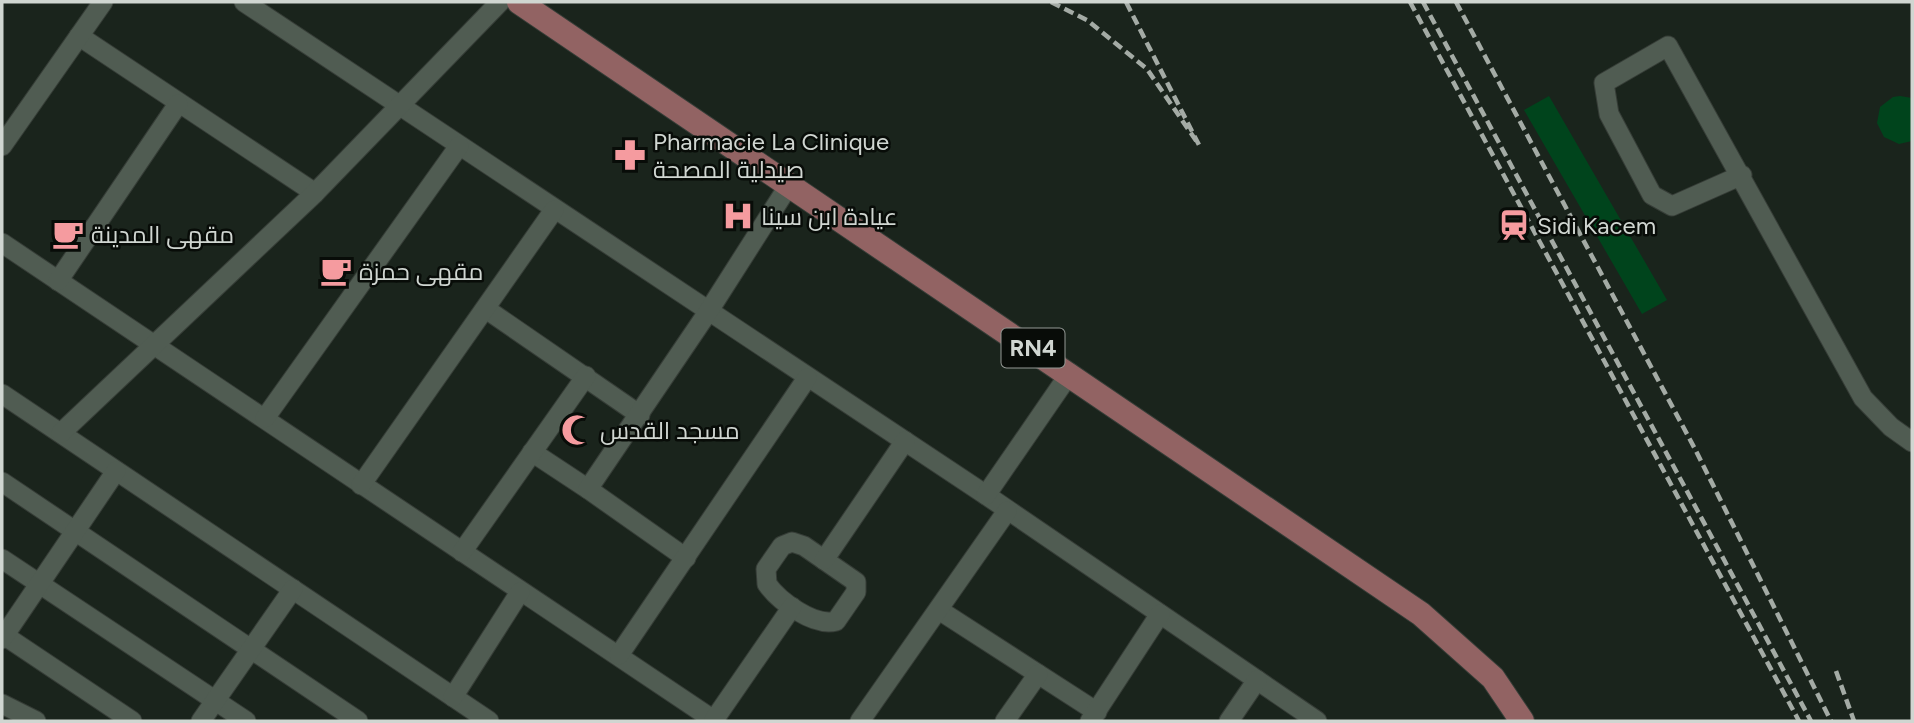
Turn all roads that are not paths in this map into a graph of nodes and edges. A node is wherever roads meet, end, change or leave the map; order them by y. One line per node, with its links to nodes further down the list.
1 (103, 2): 5 (street)
2 (244, 2): 7 (street)
3 (500, 2): 7 (street)
4 (519, 2): 11 (main road, RN4)
5 (79, 36): 6 (street); 8 (street)
6 (178, 104): 12 (street); 15 (street)
7 (400, 108): 9 (street); 12 (street)
8 (2, 146)
9 (459, 146): 13 (street); 24 (street)
10 (1742, 175): 10 (street); 27 (street)
11 (789, 185): 17 (street); 19 (main road, RN4)
12 (315, 193): 18 (street)
13 (554, 210): 16 (street); 17 (street)
14 (2, 243): 15 (street)
15 (58, 281): 18 (street)
16 (486, 309): 20 (street); 31 (street)
17 (708, 312): 21 (street); 23 (street)
18 (155, 345): 24 (street); 25 (street)
19 (1070, 373): 33 (street); 55 (main road, RN4)
20 (586, 376): 23 (street); 28 (street)
21 (807, 378): 26 (street); 37 (street)
22 (2, 394): 25 (street)
23 (640, 415): 32 (street)
24 (265, 418): 31 (street)
25 (61, 433): 29 (street)
26 (905, 441): 33 (street); 39 (street)
27 (1912, 442)
28 (532, 452): 32 (street); 36 (street)
29 (116, 471): 35 (street); 41 (street)
30 (2, 482): 35 (street)
31 (361, 485): 36 (street)
32 (588, 489): 37 (street)
33 (986, 495): 34 (street)
34 (1007, 511): 44 (street); 45 (street)
35 (76, 531): 40 (street); 47 (street)
36 (462, 552): 42 (street)
37 (686, 558): 48 (street)
38 (2, 559): 40 (street)
39 (824, 560): 43 (street); 43 (street)
40 (40, 585): 46 (street); 52 (street)
41 (293, 589): 47 (street); 51 (street)
42 (520, 592): 48 (street); 51 (street)
43 (792, 607): 62 (street)
44 (939, 610): 49 (street); 63 (street)
45 (1160, 614): 50 (street); 54 (street)
46 (2, 636): 58 (street)
47 (249, 650): 52 (street); 61 (street)
48 (618, 655): 62 (street)
49 (1038, 674): 54 (street); 64 (street)
50 (1257, 680): 65 (street); 66 (street)
51 (453, 697): 56 (street)
52 (215, 700): 59 (street); 60 (street)
53 (2, 704): 57 (street)
54 (1093, 717)
55 (1519, 719)
56 (485, 720)
57 (36, 721)
58 (132, 721)
59 (201, 721)
60 (246, 721)
61 (358, 721)
62 (715, 721)
63 (860, 721)
64 (1004, 721)
65 (1228, 721)
66 (1317, 721)

